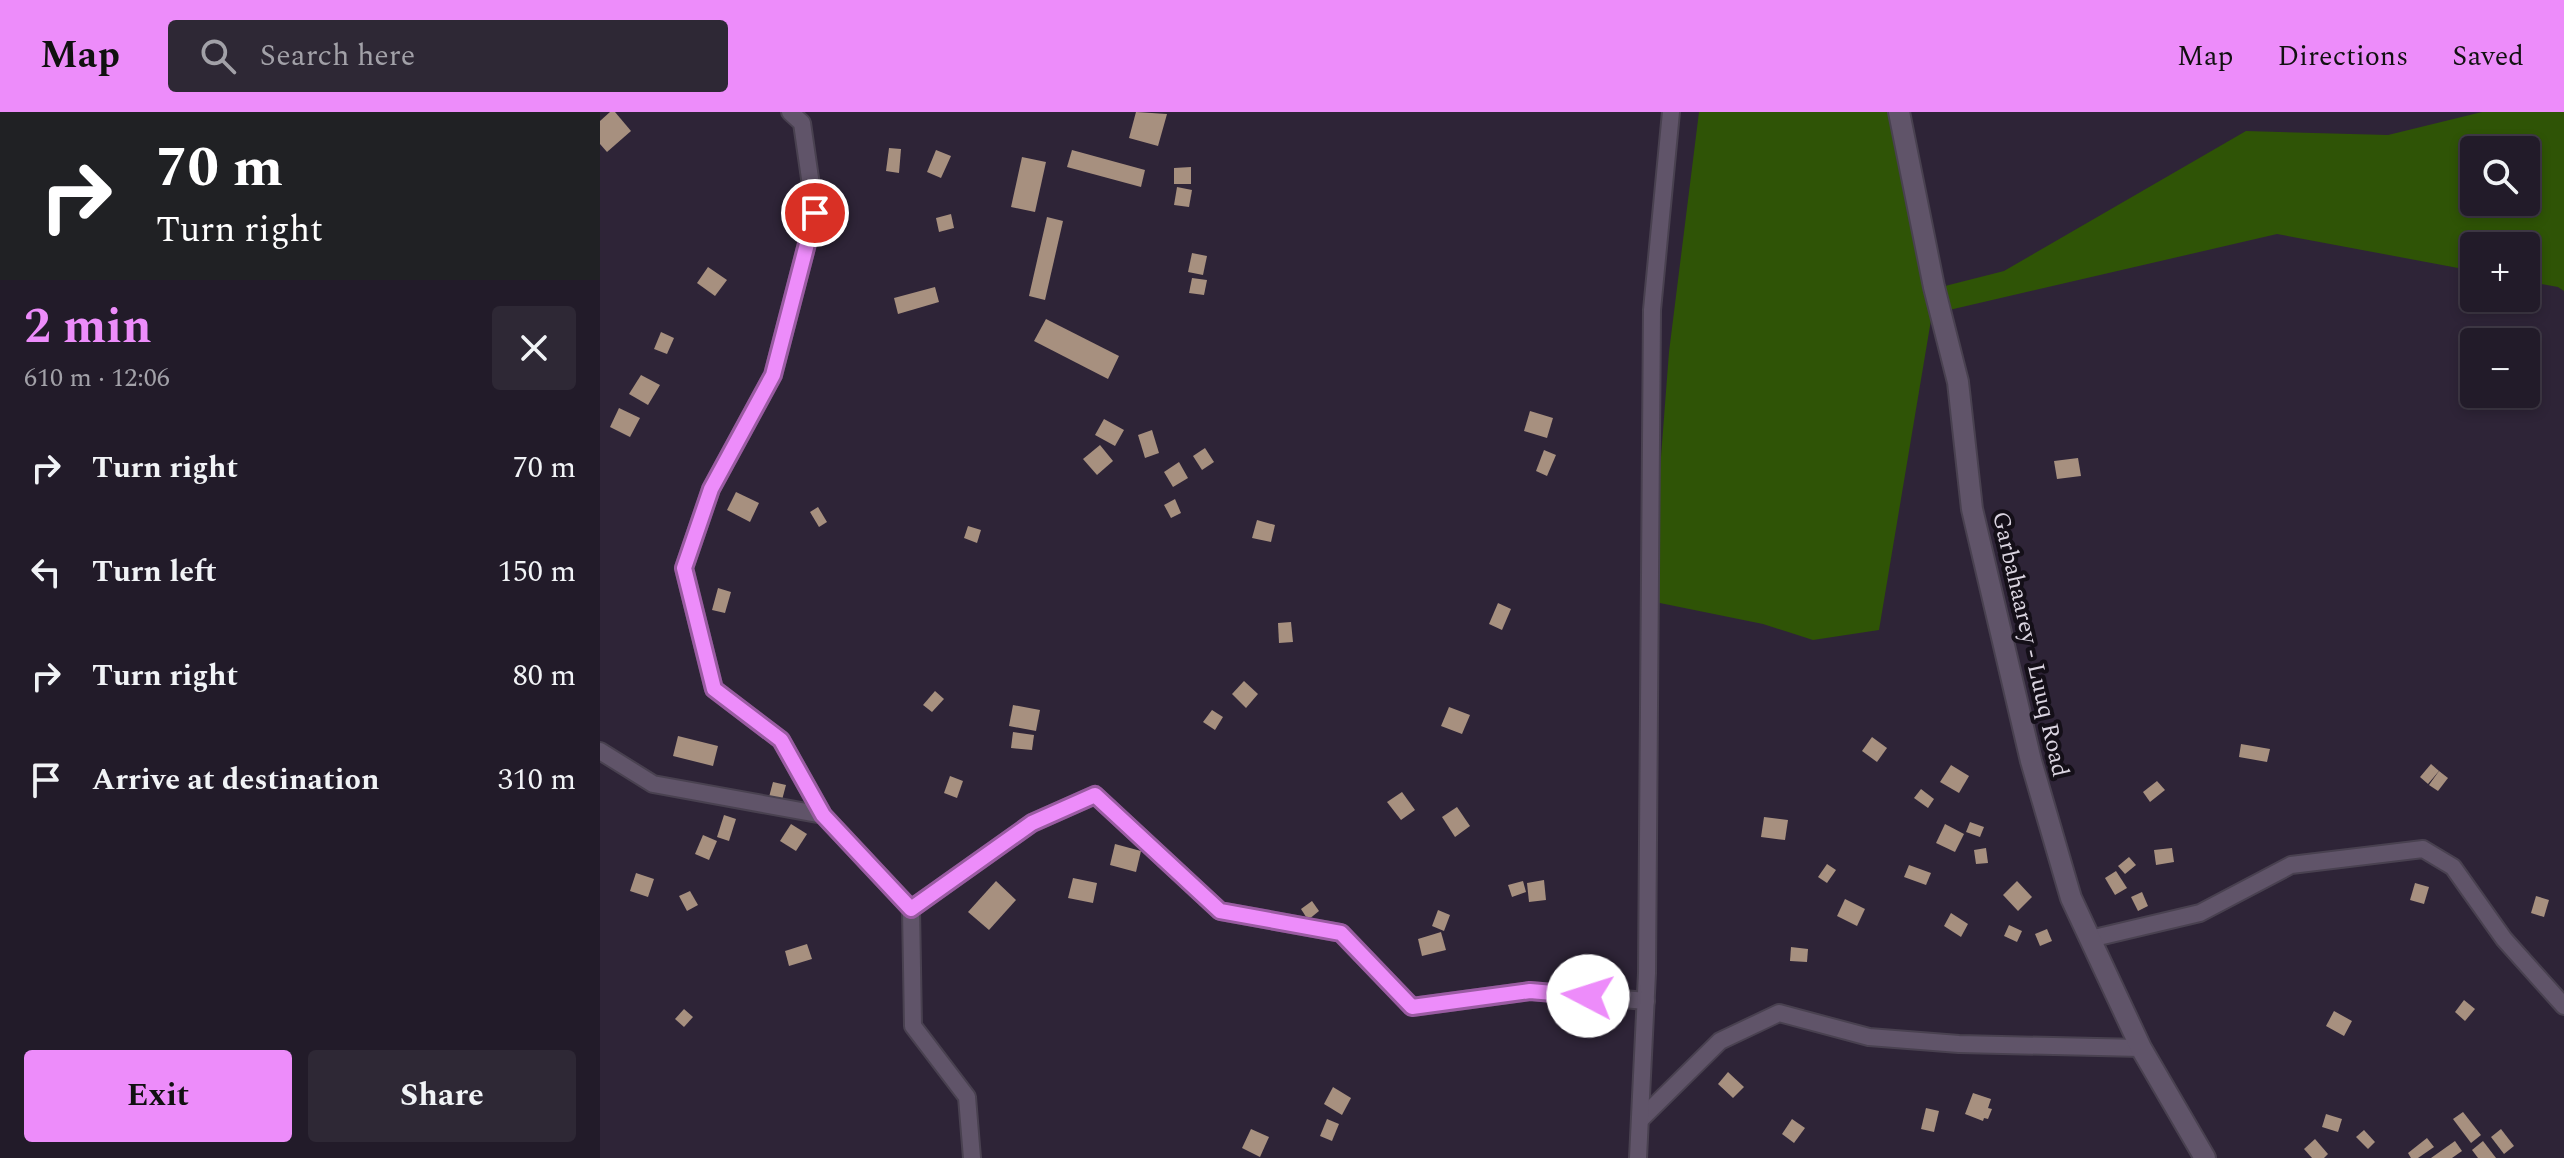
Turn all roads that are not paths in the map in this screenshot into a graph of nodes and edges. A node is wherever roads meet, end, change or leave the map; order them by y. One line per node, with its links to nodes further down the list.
1 (790, 112): 5 (street)
2 (1671, 112): 8 (street)
3 (1899, 112): 7 (street, Garbahaarey - Luuq Road)
4 (600, 751): 5 (street)
5 (823, 815): 6 (street)
6 (911, 909): 8 (street); 12 (street)
7 (2090, 939): 9 (street); 10 (street, Garbahaarey - Luuq Road)
8 (1646, 1001): 11 (street)
9 (2564, 1006)
10 (2141, 1048): 11 (street); 14 (street, Garbahaarey - Luuq Road)
11 (1640, 1120): 13 (street)
12 (972, 1158)
13 (1638, 1158)
14 (2205, 1158)

